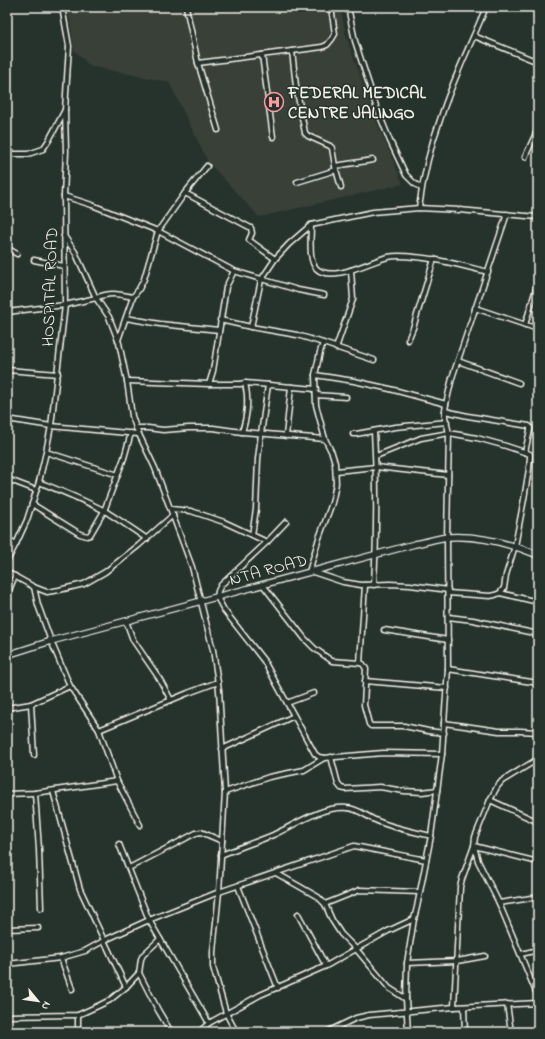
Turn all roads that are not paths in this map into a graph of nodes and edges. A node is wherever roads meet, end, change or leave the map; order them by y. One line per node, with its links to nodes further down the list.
1 (62, 7): 11 (street, HOSPITAL ROAD)
2 (186, 7): 10 (street)
3 (331, 7): 7 (street)
4 (348, 7): 22 (street)
5 (486, 7): 6 (street)
6 (474, 36): 9 (street); 22 (street)
7 (292, 51): 8 (street); 19 (street)
8 (262, 55): 10 (street); 14 (street)
9 (538, 62)
10 (198, 63): 13 (street)
11 (65, 110): 15 (street); 24 (street, HOSPITAL ROAD)
12 (538, 129): 16 (street)
13 (218, 130)
14 (273, 137)
15 (7, 154)
16 (525, 157)
17 (373, 160): 19 (street)
18 (207, 166): 23 (street)
19 (336, 168): 20 (street); 21 (street)
20 (297, 182)
21 (341, 187)
22 (422, 188): 25 (street)
23 (185, 193): 29 (street); 33 (street)
24 (64, 196): 29 (street); 30 (street, HOSPITAL ROAD)
25 (419, 208): 26 (street); 28 (street)
26 (507, 214): 27 (street); 39 (street)
27 (538, 217)
28 (311, 225): 33 (street); 37 (street)
29 (158, 231): 38 (street); 43 (street)
30 (64, 236): 36 (street, HOSPITAL ROAD); 44 (street)
31 (7, 248): 32 (street)
32 (16, 254)
33 (275, 259): 40 (street)
34 (434, 259): 37 (street); 39 (street); 55 (street)
35 (34, 260): 36 (street)
36 (64, 266): 45 (street, HOSPITAL ROAD)
37 (351, 270): 57 (street)
38 (234, 271): 40 (street); 49 (street)
39 (488, 272): 46 (street)
40 (262, 280): 42 (street); 51 (street)
41 (538, 282): 50 (street)
42 (324, 295)
43 (132, 297): 44 (street); 48 (street)
44 (96, 298): 45 (street); 54 (street)
45 (65, 305): 47 (street); 61 (street, HOSPITAL ROAD)
46 (475, 308): 50 (street); 59 (street)
47 (7, 312)
48 (126, 318): 53 (street); 54 (street)
49 (220, 320): 51 (street); 53 (street)
50 (525, 325): 52 (street)
51 (251, 327): 56 (street)
52 (538, 329)
53 (219, 330): 66 (street)
54 (118, 340): 63 (street)
55 (408, 340)
56 (323, 343): 57 (street); 62 (street)
57 (336, 348): 58 (street)
58 (374, 360)
59 (458, 361): 65 (street); 72 (street)
60 (7, 370): 61 (street)
61 (58, 374): 76 (street, HOSPITAL ROAD)
62 (316, 375): 69 (street); 72 (street)
63 (127, 381): 66 (street); 77 (street)
64 (246, 383): 66 (street); 67 (street); 79 (street)
65 (519, 383)
66 (209, 384)
67 (268, 385): 68 (street); 83 (street)
68 (291, 387): 69 (street); 85 (street)
69 (316, 389): 70 (street)
70 (316, 395): 71 (street); 86 (street)
71 (346, 397)
72 (446, 404): 73 (street)
73 (445, 411): 75 (street); 88 (street)
74 (7, 418): 76 (street)
75 (446, 422): 78 (street); 81 (street)
76 (51, 426): 80 (street); 87 (street, HOSPITAL ROAD)
77 (136, 428): 79 (street); 82 (street)
78 (374, 430): 84 (street); 89 (street)
79 (242, 432): 83 (street)
80 (131, 433): 82 (street); 92 (street)
81 (449, 433): 88 (street); 89 (street); 93 (street)
82 (138, 434): 98 (street)
83 (261, 434): 85 (street); 102 (street)
84 (353, 434)
85 (286, 436): 86 (street)
86 (325, 439): 91 (street)
87 (46, 452): 92 (street); 95 (street, HOSPITAL ROAD)
88 (525, 452): 108 (street)
89 (376, 456): 90 (street)
90 (376, 467): 91 (street); 93 (street); 109 (street)
91 (336, 471): 113 (street)
92 (118, 475): 99 (street)
93 (448, 475): 103 (street)
94 (7, 479): 96 (street)
95 (39, 482): 96 (street, HOSPITAL ROAD); 99 (street)
96 (36, 490): 97 (street, HOSPITAL ROAD)
97 (32, 504): 99 (street); 107 (street, HOSPITAL ROAD)
98 (171, 510): 100 (street); 102 (street)
99 (104, 511): 105 (street)
100 (173, 515): 105 (street); 123 (street)
101 (286, 522): 106 (street)
102 (252, 535): 106 (street)
103 (447, 537): 108 (street, NTA ROAD); 109 (street, NTA ROAD); 119 (street)
104 (7, 538): 107 (street)
105 (147, 539): 118 (street)
106 (267, 542): 122 (street)
107 (16, 544): 111 (street, HOSPITAL ROAD)
108 (515, 546): 110 (street, NTA ROAD); 120 (street)
109 (375, 555): 113 (street, NTA ROAD); 117 (street)
110 (538, 555)
111 (7, 561)
112 (7, 572): 114 (street)
113 (311, 572): 115 (street, NTA ROAD); 116 (street)
114 (15, 576): 118 (street); 121 (street)
115 (263, 585): 122 (street, NTA ROAD); 132 (street)
116 (365, 585): 117 (street); 132 (street)
117 (374, 585): 119 (street)
118 (34, 588): 130 (street)
119 (448, 592): 120 (street); 125 (street)
120 (500, 593): 124 (street)
121 (7, 595)
122 (217, 597): 123 (street, NTA ROAD); 141 (street)
123 (201, 602): 126 (street, NTA ROAD); 135 (street)
124 (538, 602)
125 (448, 617): 128 (street); 129 (street)
126 (126, 621): 130 (street, NTA ROAD); 140 (street)
127 (384, 630): 129 (street)
128 (538, 634)
129 (448, 640): 133 (street)
130 (51, 641): 131 (street, NTA ROAD); 137 (street)
131 (7, 655)
132 (360, 663): 134 (street)
133 (448, 669): 136 (street); 138 (street)
134 (365, 681): 138 (street); 148 (street)
135 (218, 682): 140 (street); 149 (street)
136 (538, 683)
137 (70, 686): 142 (street); 146 (street)
138 (447, 688): 145 (street)
139 (314, 692): 141 (street)
140 (171, 700): 146 (street)
141 (287, 703): 144 (street)
142 (31, 704): 143 (street); 151 (street)
143 (7, 708)
144 (294, 716): 149 (street); 153 (street)
145 (444, 723): 147 (street); 148 (street)
146 (99, 730): 155 (street)
147 (538, 732)
148 (444, 733): 150 (street)
149 (222, 749): 158 (street)
150 (442, 754): 152 (street); 156 (street)
151 (34, 756)
152 (331, 757): 153 (street); 156 (street)
153 (324, 758): 158 (street)
154 (538, 759): 161 (street)
155 (117, 781): 157 (street); 163 (street)
156 (437, 790): 164 (street)
157 (53, 791): 159 (street); 186 (street)
158 (225, 792): 165 (street)
159 (35, 793): 160 (street); 179 (street)
160 (7, 794)
161 (490, 800): 162 (street); 167 (street)
162 (538, 822)
163 (140, 824)
164 (431, 836): 168 (street); 169 (street)
165 (222, 841): 168 (street); 171 (street)
166 (119, 844): 171 (street)
167 (474, 846): 170 (street); 177 (street); 192 (street)
168 (221, 855): 174 (street)
169 (426, 860): 172 (street); 175 (street)
170 (538, 862)
171 (129, 868): 181 (street)
172 (276, 873): 173 (street); 178 (street)
173 (238, 886): 174 (street); 198 (street)
174 (219, 892): 181 (street); 207 (street)
175 (420, 892): 178 (street); 182 (street)
176 (538, 897): 177 (street)
177 (499, 903): 189 (street)
178 (325, 904): 187 (street)
179 (41, 908)
180 (298, 914): 195 (street)
181 (149, 920): 185 (street); 186 (street)
182 (414, 920): 187 (street); 193 (street)
183 (38, 928): 184 (street)
184 (7, 929)
185 (160, 938): 196 (street); 210 (street)
186 (105, 940): 191 (street); 197 (street)
187 (356, 949): 195 (street); 201 (street)
188 (538, 950): 189 (street)
189 (521, 954): 200 (street)
190 (485, 956): 192 (street)
191 (61, 958): 194 (street); 199 (street)
192 (457, 961): 193 (street); 204 (street)
193 (407, 963): 201 (street)
194 (7, 964)
195 (326, 966): 198 (street)
196 (139, 973): 197 (street); 212 (street)
197 (126, 987): 208 (street)
198 (278, 988): 207 (street)
199 (72, 989)
200 (538, 997)
201 (406, 999): 206 (street)
202 (538, 1003): 203 (street)
203 (507, 1004): 205 (street); 218 (street)
204 (454, 1007): 205 (street); 206 (street)
205 (464, 1007): 217 (street)
206 (407, 1011): 215 (street); 216 (street)
207 (226, 1013): 210 (street); 214 (street)
208 (78, 1015): 209 (street); 211 (street)
209 (7, 1016)
210 (209, 1023): 213 (street)
211 (78, 1032)
212 (171, 1032)
213 (199, 1032)
214 (236, 1032)
215 (327, 1032)
216 (408, 1032)
217 (465, 1032)
218 (511, 1032)

